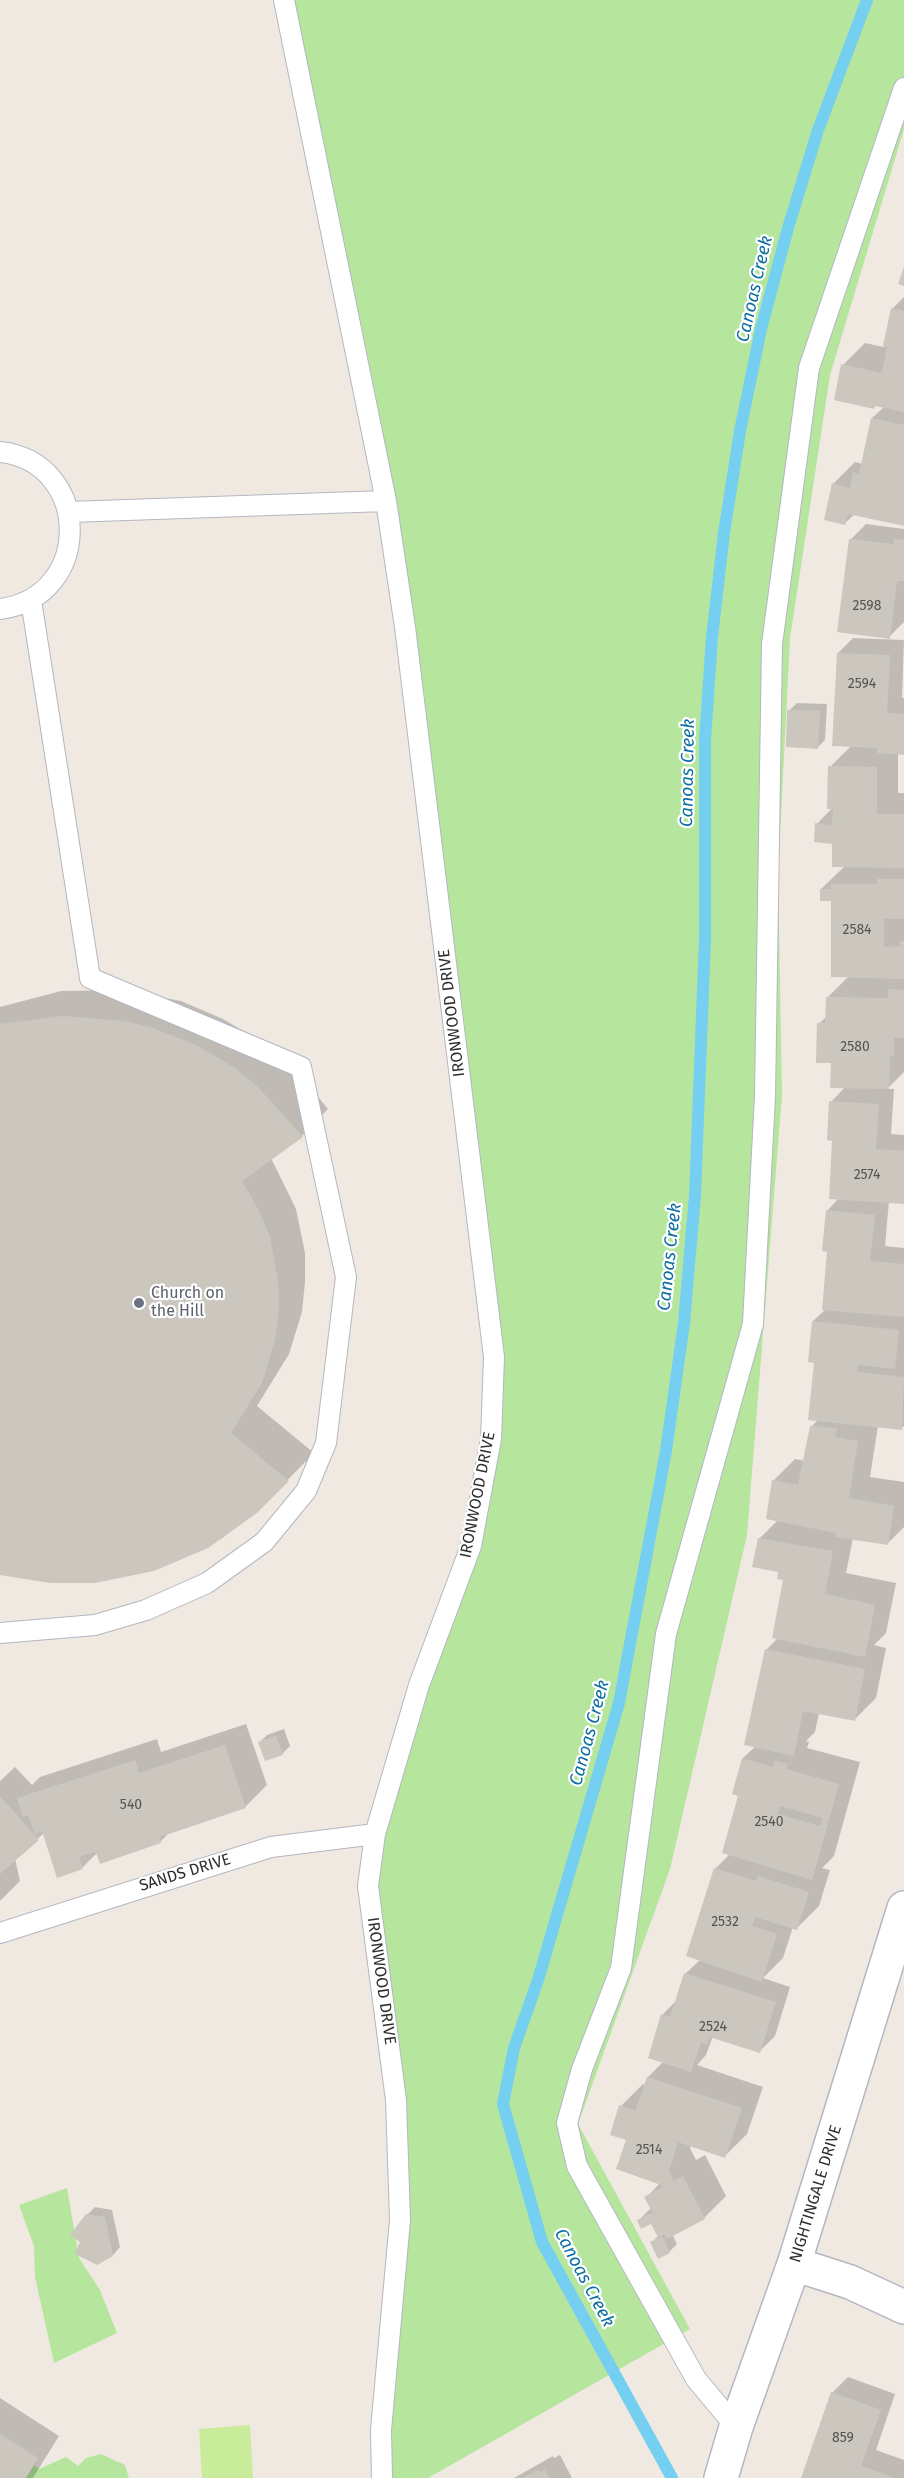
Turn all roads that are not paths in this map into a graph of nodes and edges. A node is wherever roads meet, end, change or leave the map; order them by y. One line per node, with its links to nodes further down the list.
1 (284, 0): 4 (lane, IRONWOOD DRIVE)
2 (904, 88): 14 (lane)
3 (0, 453): 5 (lane)
4 (386, 501): 5 (lane); 9 (lane, IRONWOOD DRIVE)
5 (69, 512): 6 (lane)
6 (31, 600): 7 (lane); 8 (lane)
7 (0, 609)
8 (0, 1633)
9 (375, 1834): 11 (lane, SANDS DRIVE); 15 (lane, IRONWOOD DRIVE)
10 (904, 1908): 12 (street, NIGHTINGALE DRIVE)
11 (0, 1933)
12 (794, 2264): 13 (street); 14 (street, NIGHTINGALE DRIVE)
13 (904, 2307)
14 (736, 2427): 16 (street, NIGHTINGALE DRIVE)
15 (382, 2478)
16 (721, 2478)

